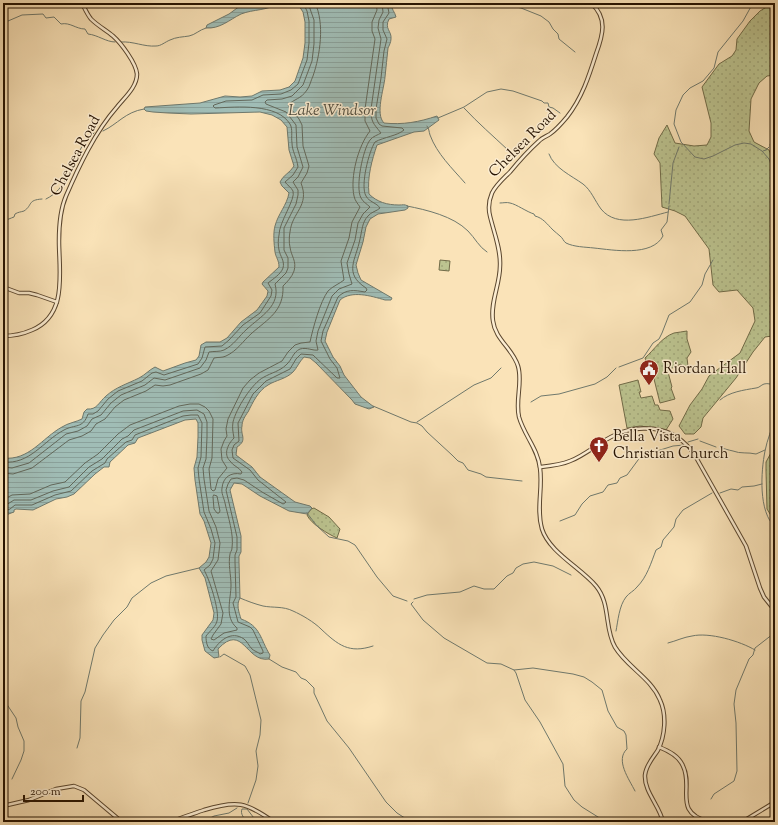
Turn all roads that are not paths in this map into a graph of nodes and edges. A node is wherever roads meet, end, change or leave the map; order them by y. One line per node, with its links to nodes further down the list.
1 (82, 3): 4 (street, Chelsea Road)
2 (591, 3): 6 (street, Chelsea Road)
3 (3, 287): 4 (street)
4 (57, 302): 5 (street, Chelsea Road)
5 (3, 336)
6 (540, 467): 7 (street); 8 (street, Chelsea Road)
7 (775, 608)
8 (659, 747): 14 (street, Chelsea Road); 15 (street)
9 (775, 802): 16 (street)
10 (3, 806): 11 (street)
11 (122, 822)
12 (171, 822): 13 (street)
13 (274, 822)
14 (663, 822)
15 (709, 822)
16 (742, 822)

